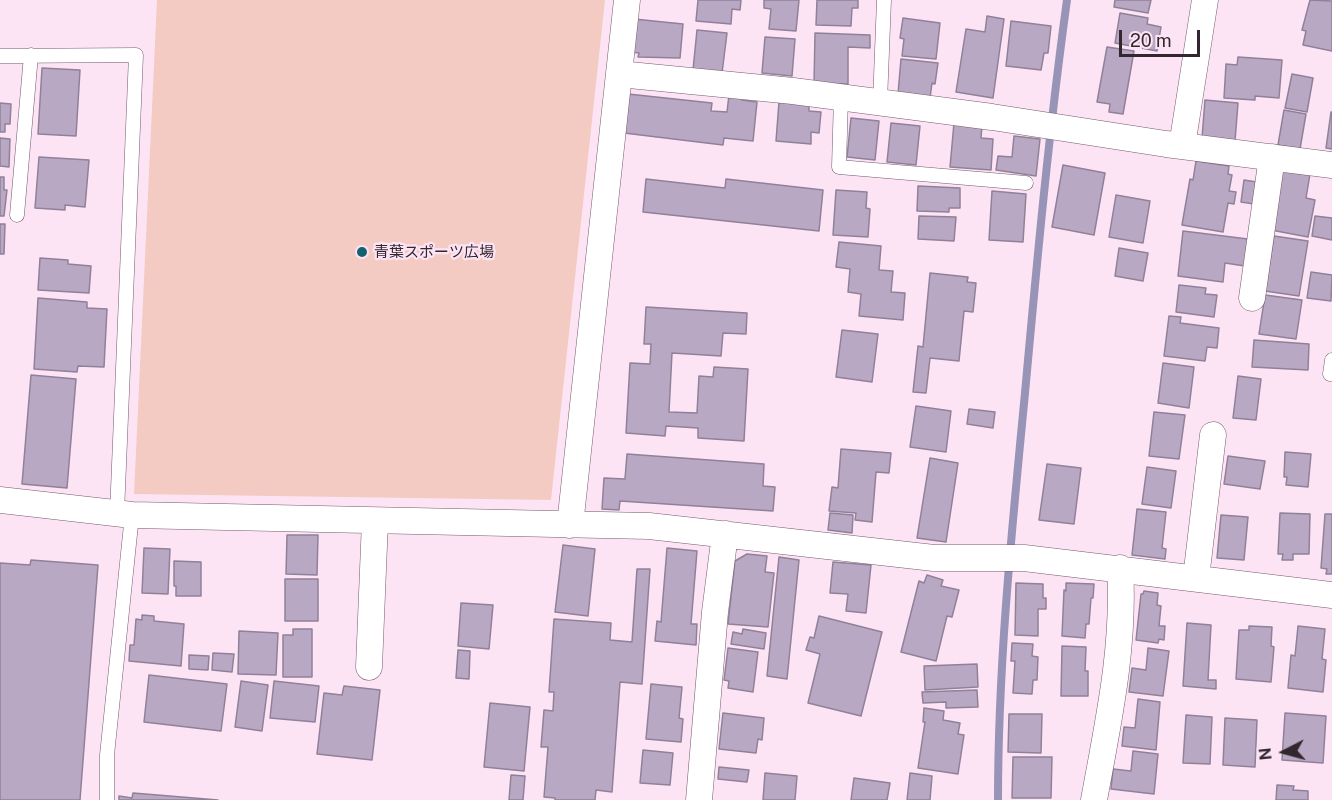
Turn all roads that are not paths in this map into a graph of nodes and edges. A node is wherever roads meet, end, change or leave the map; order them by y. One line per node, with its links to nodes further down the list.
1 (627, 0): 6 (street)
2 (884, 0): 8 (lane)
3 (1205, 0): 9 (street)
4 (31, 55): 5 (lane); 13 (lane); 17 (lane)
5 (0, 56)
6 (619, 74): 7 (street); 19 (street)
7 (841, 97): 8 (street); 12 (lane)
8 (880, 102): 9 (street)
9 (1182, 146): 10 (street)
10 (1272, 158): 11 (street); 14 (street)
11 (1332, 165)
12 (1026, 183)
13 (17, 215)
14 (1252, 298)
15 (1213, 435): 22 (street)
16 (0, 500): 17 (street)
17 (124, 514): 18 (street); 25 (lane)
18 (375, 521): 19 (street); 24 (street)
19 (570, 525): 20 (street)
20 (725, 534): 21 (street); 26 (street)
21 (1120, 568): 22 (street); 27 (street)
22 (1196, 578): 23 (street)
23 (1332, 595)
24 (369, 667)
25 (107, 800)
26 (699, 800)
27 (1094, 800)

